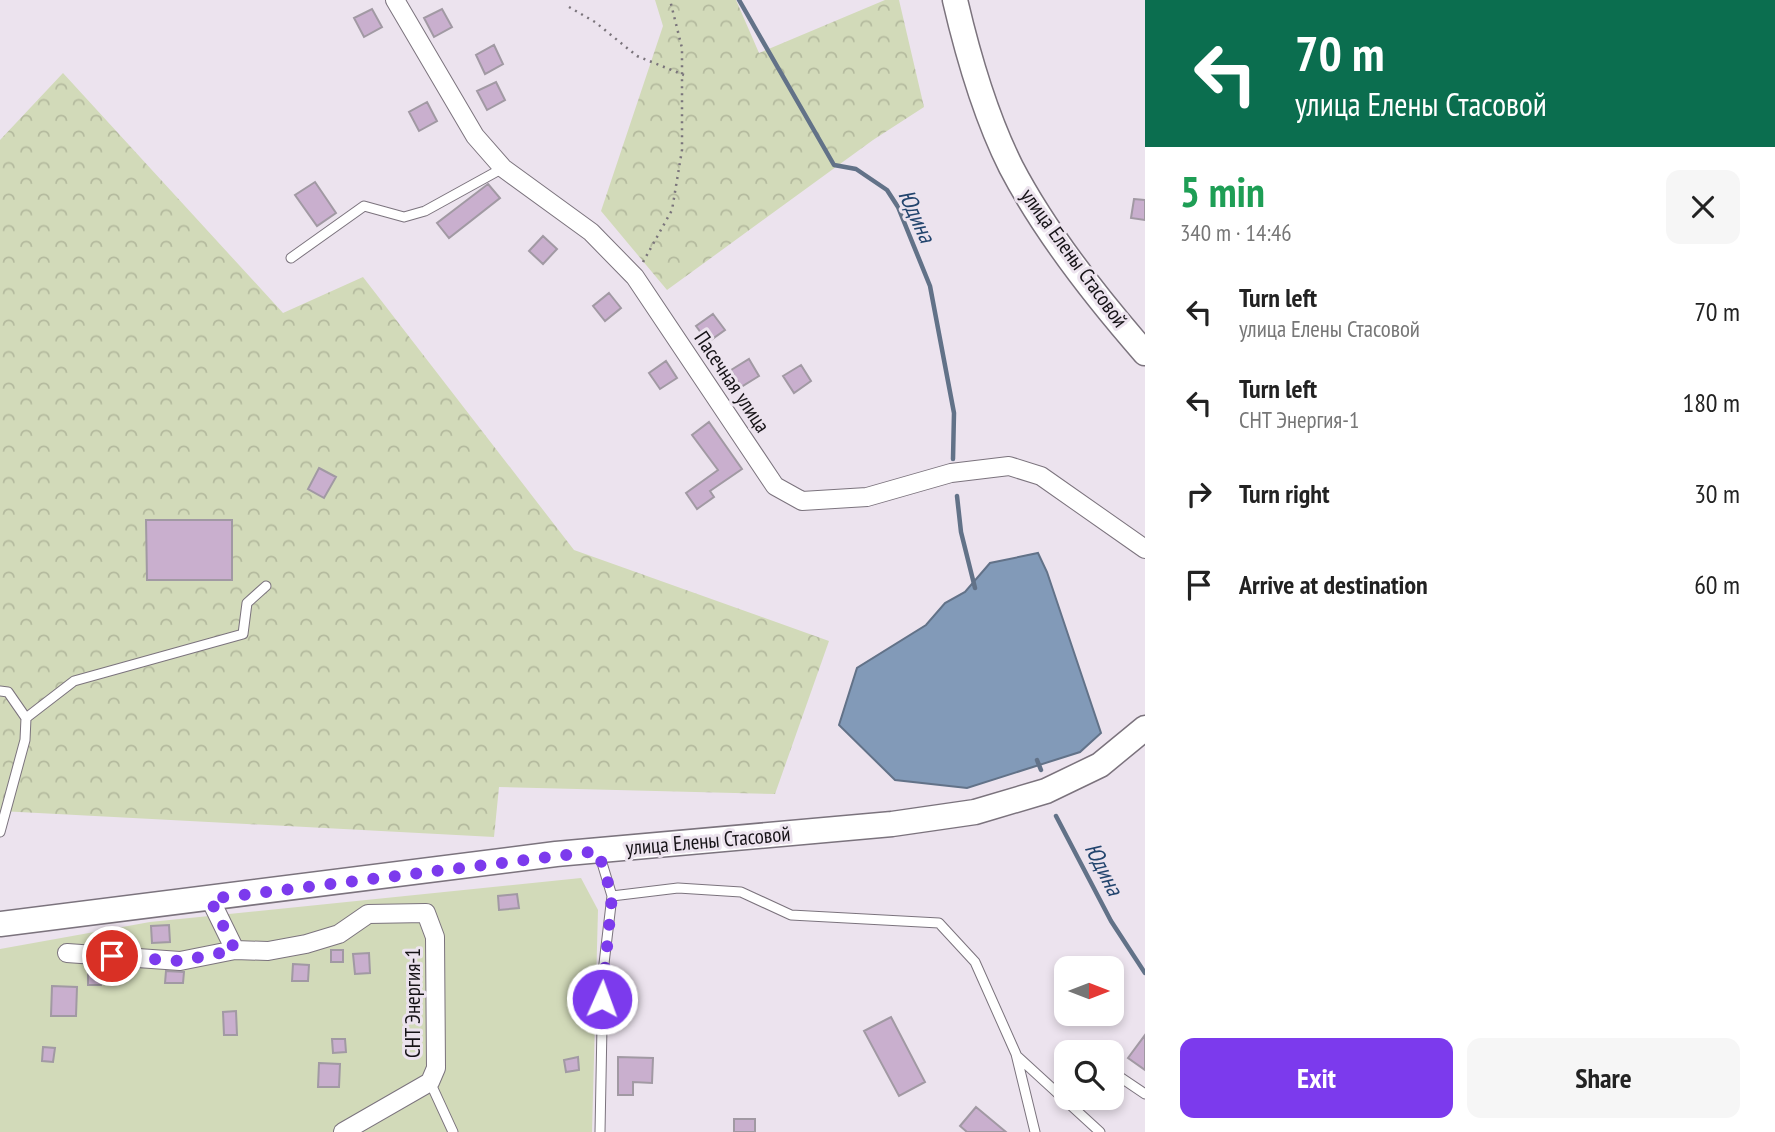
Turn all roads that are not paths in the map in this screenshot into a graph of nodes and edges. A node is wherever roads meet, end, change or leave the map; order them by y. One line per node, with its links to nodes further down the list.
1 (395, 0): 3 (street, Пасечная улица)
2 (955, 0): 5 (main road, улица Елены Стасовой)
3 (503, 168): 4 (lane); 6 (street, Пасечная улица)
4 (291, 258)
5 (1145, 353)
6 (1145, 550)
7 (266, 586): 9 (lane)
8 (0, 691): 9 (lane)
9 (26, 718): 11 (lane)
10 (1144, 731): 12 (main road, улица Елены Стасовой)
11 (0, 832)
12 (598, 851): 13 (lane); 14 (main road, улица Елены Стасовой)
13 (612, 896): 18 (lane); 24 (lane)
14 (210, 899): 15 (main road, улица Елены Стасовой); 16 (street)
15 (0, 924)
16 (235, 950): 17 (street); 20 (street, СНТ Энергия-1)
17 (67, 953)
18 (1016, 1054): 25 (lane); 26 (lane)
19 (1124, 1080): 21 (lane)
20 (430, 1082): 22 (street, СНТ Энергия-1); 23 (lane)
21 (1145, 1094)
22 (343, 1132)
23 (453, 1132)
24 (600, 1132)
25 (1035, 1132)
26 (1100, 1132)

